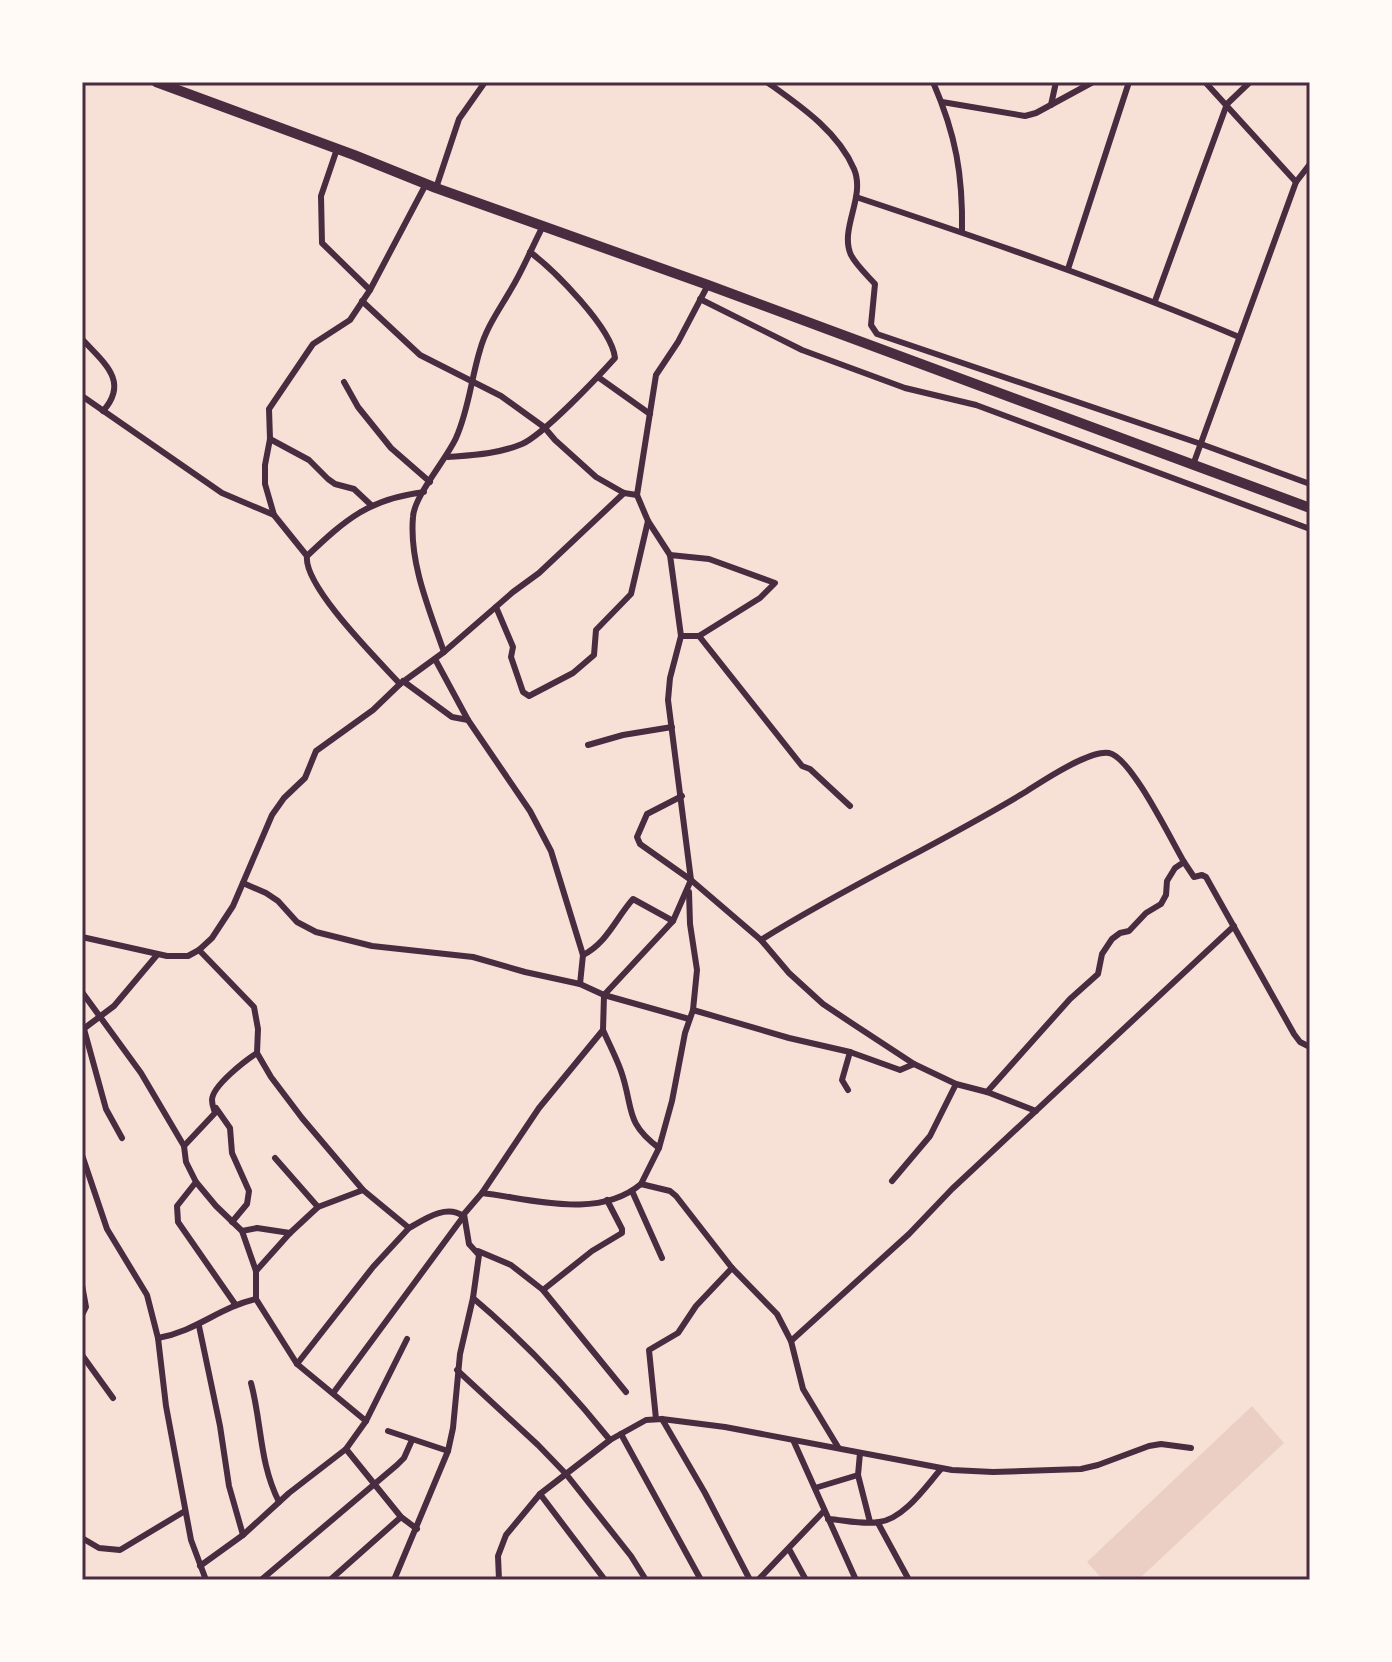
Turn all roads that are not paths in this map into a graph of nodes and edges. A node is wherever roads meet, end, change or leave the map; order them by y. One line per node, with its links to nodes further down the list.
1 (156, 82): 13 (highway)
2 (485, 82): 16 (street)
3 (767, 82): 17 (street)
4 (933, 82): 10 (street)
5 (1056, 82): 12 (street)
6 (1093, 82): 12 (street)
7 (1129, 82): 21 (street)
8 (1205, 82): 11 (street)
9 (1250, 82): 11 (street)
10 (942, 102): 12 (street); 19 (street)
11 (1227, 104): 15 (street); 26 (street)
12 (1051, 105)
13 (337, 148): 16 (highway); 23 (street)
14 (1310, 164): 15 (street)
15 (1296, 182): 27 (street)
16 (431, 186): 18 (highway); 23 (street)
17 (856, 197): 19 (street); 37 (street)
18 (543, 226): 20 (street); 22 (highway)
19 (962, 232): 21 (street)
20 (530, 252): 29 (street); 31 (street)
21 (1068, 269): 26 (street)
22 (708, 285): 24 (street); 39 (highway)
23 (370, 290): 25 (street)
24 (700, 299): 34 (street); 49 (street)
25 (362, 301): 31 (street); 36 (street)
26 (1155, 301): 27 (street)
27 (1239, 337): 37 (street)
28 (82, 339): 33 (street)
29 (598, 377): 34 (street); 35 (street)
30 (344, 382): 40 (street)
31 (473, 382): 35 (street); 38 (street)
32 (82, 396): 33 (street)
33 (103, 411): 47 (street)
34 (650, 414): 44 (street)
35 (544, 427): 38 (street); 43 (street)
36 (270, 439): 45 (street); 47 (street)
37 (1201, 444): 39 (street); 41 (street)
38 (448, 457): 40 (street)
39 (1193, 465): 46 (highway)
40 (430, 482): 42 (street)
41 (1310, 484)
42 (424, 492): 45 (street); 55 (street)
43 (624, 493): 44 (street); 52 (street)
44 (637, 495): 48 (street)
45 (371, 505): 51 (street)
46 (1310, 508)
47 (274, 515): 51 (street)
48 (648, 521): 50 (street); 52 (street)
49 (1310, 529)
50 (670, 555): 53 (street); 54 (street)
51 (307, 556): 57 (street)
52 (496, 607): 55 (street)
53 (681, 636): 54 (street); 59 (street)
54 (699, 636): 62 (street)
55 (444, 652): 56 (street)
56 (435, 659): 57 (street); 58 (street)
57 (402, 682): 58 (street); 65 (street)
58 (468, 720): 73 (street)
59 (672, 727): 60 (street); 61 (street)
60 (588, 745)
61 (682, 796): 64 (street); 64 (street)
62 (850, 806)
63 (1184, 862): 68 (street); 70 (street); 88 (street)
64 (691, 880): 66 (street); 70 (street)
65 (243, 883): 71 (street); 74 (street)
66 (689, 889): 67 (street); 77 (street)
67 (673, 921): 73 (street); 76 (street)
68 (1234, 926): 82 (street); 90 (street)
69 (82, 937): 72 (street)
70 (761, 940): 85 (street)
71 (199, 950): 72 (street); 84 (street)
72 (157, 955): 78 (street)
73 (583, 955): 74 (street)
74 (580, 984): 76 (street)
75 (82, 992): 78 (street)
76 (604, 995): 79 (street); 81 (street)
77 (693, 1010): 79 (street); 83 (street)
78 (102, 1018): 80 (street); 92 (street)
79 (689, 1019): 93 (street)
80 (83, 1030): 91 (street)
81 (603, 1030): 93 (street); 102 (street)
82 (1310, 1047)
83 (850, 1052): 85 (street); 87 (street)
84 (257, 1053): 89 (street); 100 (street)
85 (914, 1064): 86 (street)
86 (956, 1084): 88 (street); 97 (street)
87 (848, 1090)
88 (987, 1092): 90 (street)
89 (213, 1106): 92 (street); 106 (street)
90 (1036, 1111): 123 (street)
91 (122, 1138)
92 (184, 1146): 98 (street)
93 (659, 1148): 99 (street)
94 (82, 1155): 96 (street)
95 (275, 1158): 104 (street)
96 (84, 1175): 121 (street)
97 (892, 1181)
98 (196, 1182): 106 (street); 118 (street)
99 (641, 1184): 101 (street); 112 (street)
100 (363, 1190): 104 (street); 107 (street)
101 (632, 1191): 103 (street); 111 (street)
102 (482, 1193): 103 (street); 105 (street)
103 (607, 1200): 115 (street)
104 (318, 1207): 109 (street)
105 (463, 1217): 107 (street); 110 (street); 128 (street)
106 (232, 1222): 108 (street)
107 (409, 1228): 125 (street)
108 (242, 1231): 109 (street); 113 (street)
109 (290, 1233): 113 (street)
110 (478, 1251): 115 (street); 116 (street)
111 (662, 1258)
112 (732, 1268): 123 (street); 131 (street)
113 (256, 1271): 117 (street)
114 (82, 1285): 119 (street)
115 (543, 1290): 129 (street)
116 (473, 1298): 126 (street); 136 (street)
117 (256, 1299): 118 (street); 125 (street)
118 (235, 1304): 120 (street)
119 (82, 1315)
120 (199, 1326): 121 (street); 157 (street)
121 (158, 1338): 150 (street)
122 (407, 1339): 132 (street)
123 (791, 1341): 138 (street)
124 (82, 1355): 130 (street)
125 (297, 1364): 128 (street)
126 (457, 1370): 141 (street); 144 (street)
127 (251, 1383): 149 (street)
128 (334, 1392): 132 (street)
129 (626, 1392)
130 (113, 1398)
131 (659, 1419): 134 (street); 137 (street); 169 (street)
132 (366, 1421): 140 (street)
133 (388, 1431): 135 (street)
134 (621, 1434): 136 (street); 168 (street)
135 (412, 1440): 141 (street); 146 (street)
136 (610, 1440): 144 (street)
137 (794, 1442): 138 (street); 147 (street)
138 (838, 1447): 142 (street)
139 (1191, 1448): 143 (street)
140 (346, 1449): 146 (street); 149 (street)
141 (448, 1451): 156 (street)
142 (860, 1453): 143 (street); 145 (street)
143 (941, 1469): 155 (street)
144 (566, 1474): 148 (street); 167 (street)
145 (858, 1475): 147 (street); 154 (street)
146 (374, 1484): 152 (street); 162 (street)
147 (815, 1488): 151 (street)
148 (540, 1494): 165 (street); 166 (street)
149 (279, 1502): 157 (street)
150 (185, 1511): 158 (street); 160 (street)
151 (824, 1511): 153 (street); 159 (street)
152 (401, 1517): 156 (street); 163 (street)
153 (828, 1519): 154 (street); 172 (street)
154 (870, 1522): 155 (street)
155 (878, 1523): 173 (street)
156 (417, 1529): 164 (street)
157 (243, 1535): 160 (street)
158 (82, 1538)
159 (789, 1549): 170 (street); 171 (street)
160 (200, 1566): 161 (street)
161 (206, 1580)
162 (261, 1580)
163 (330, 1580)
164 (394, 1580)
165 (499, 1580)
166 (605, 1580)
167 (646, 1580)
168 (701, 1580)
169 (750, 1580)
170 (758, 1580)
171 (806, 1580)
172 (856, 1580)
173 (909, 1580)

